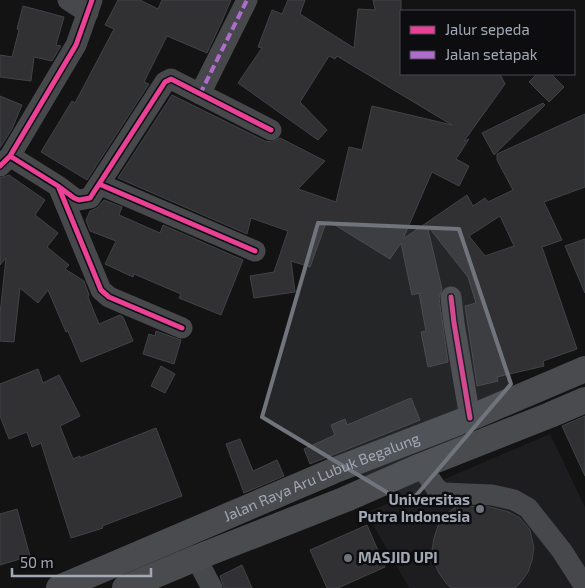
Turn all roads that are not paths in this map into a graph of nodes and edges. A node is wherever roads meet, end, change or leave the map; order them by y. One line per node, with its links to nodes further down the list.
1 (68, 0): 3 (street)
2 (247, 0): 4 (street)
3 (90, 6): 6 (street)
4 (200, 94): 5 (street); 7 (street)
5 (270, 130)
6 (5, 161): 8 (street)
7 (98, 184): 8 (street); 9 (street)
8 (58, 186): 11 (street)
9 (255, 251)
10 (451, 297): 14 (street)
11 (182, 328)
12 (585, 370): 14 (main road, Jalan Raya Aru Lubuk Begalung)
13 (585, 400): 15 (main road, Jalan Raya Aru Lubuk Begalung)
14 (470, 418): 16 (main road, Jalan Raya Aru Lubuk Begalung)
15 (421, 466): 17 (main road, Jalan Raya Aru Lubuk Begalung); 19 (street)
16 (333, 471): 17 (main road); 20 (main road, Jalan Raya Aru Lubuk Begalung)
17 (346, 499): 18 (main road, Jalan Raya Aru Lubuk Begalung)
18 (196, 558): 21 (main road, Jalan Raya Aru Lubuk Begalung); 22 (street)
19 (585, 587)
20 (59, 588)
21 (125, 588)
22 (212, 588)

